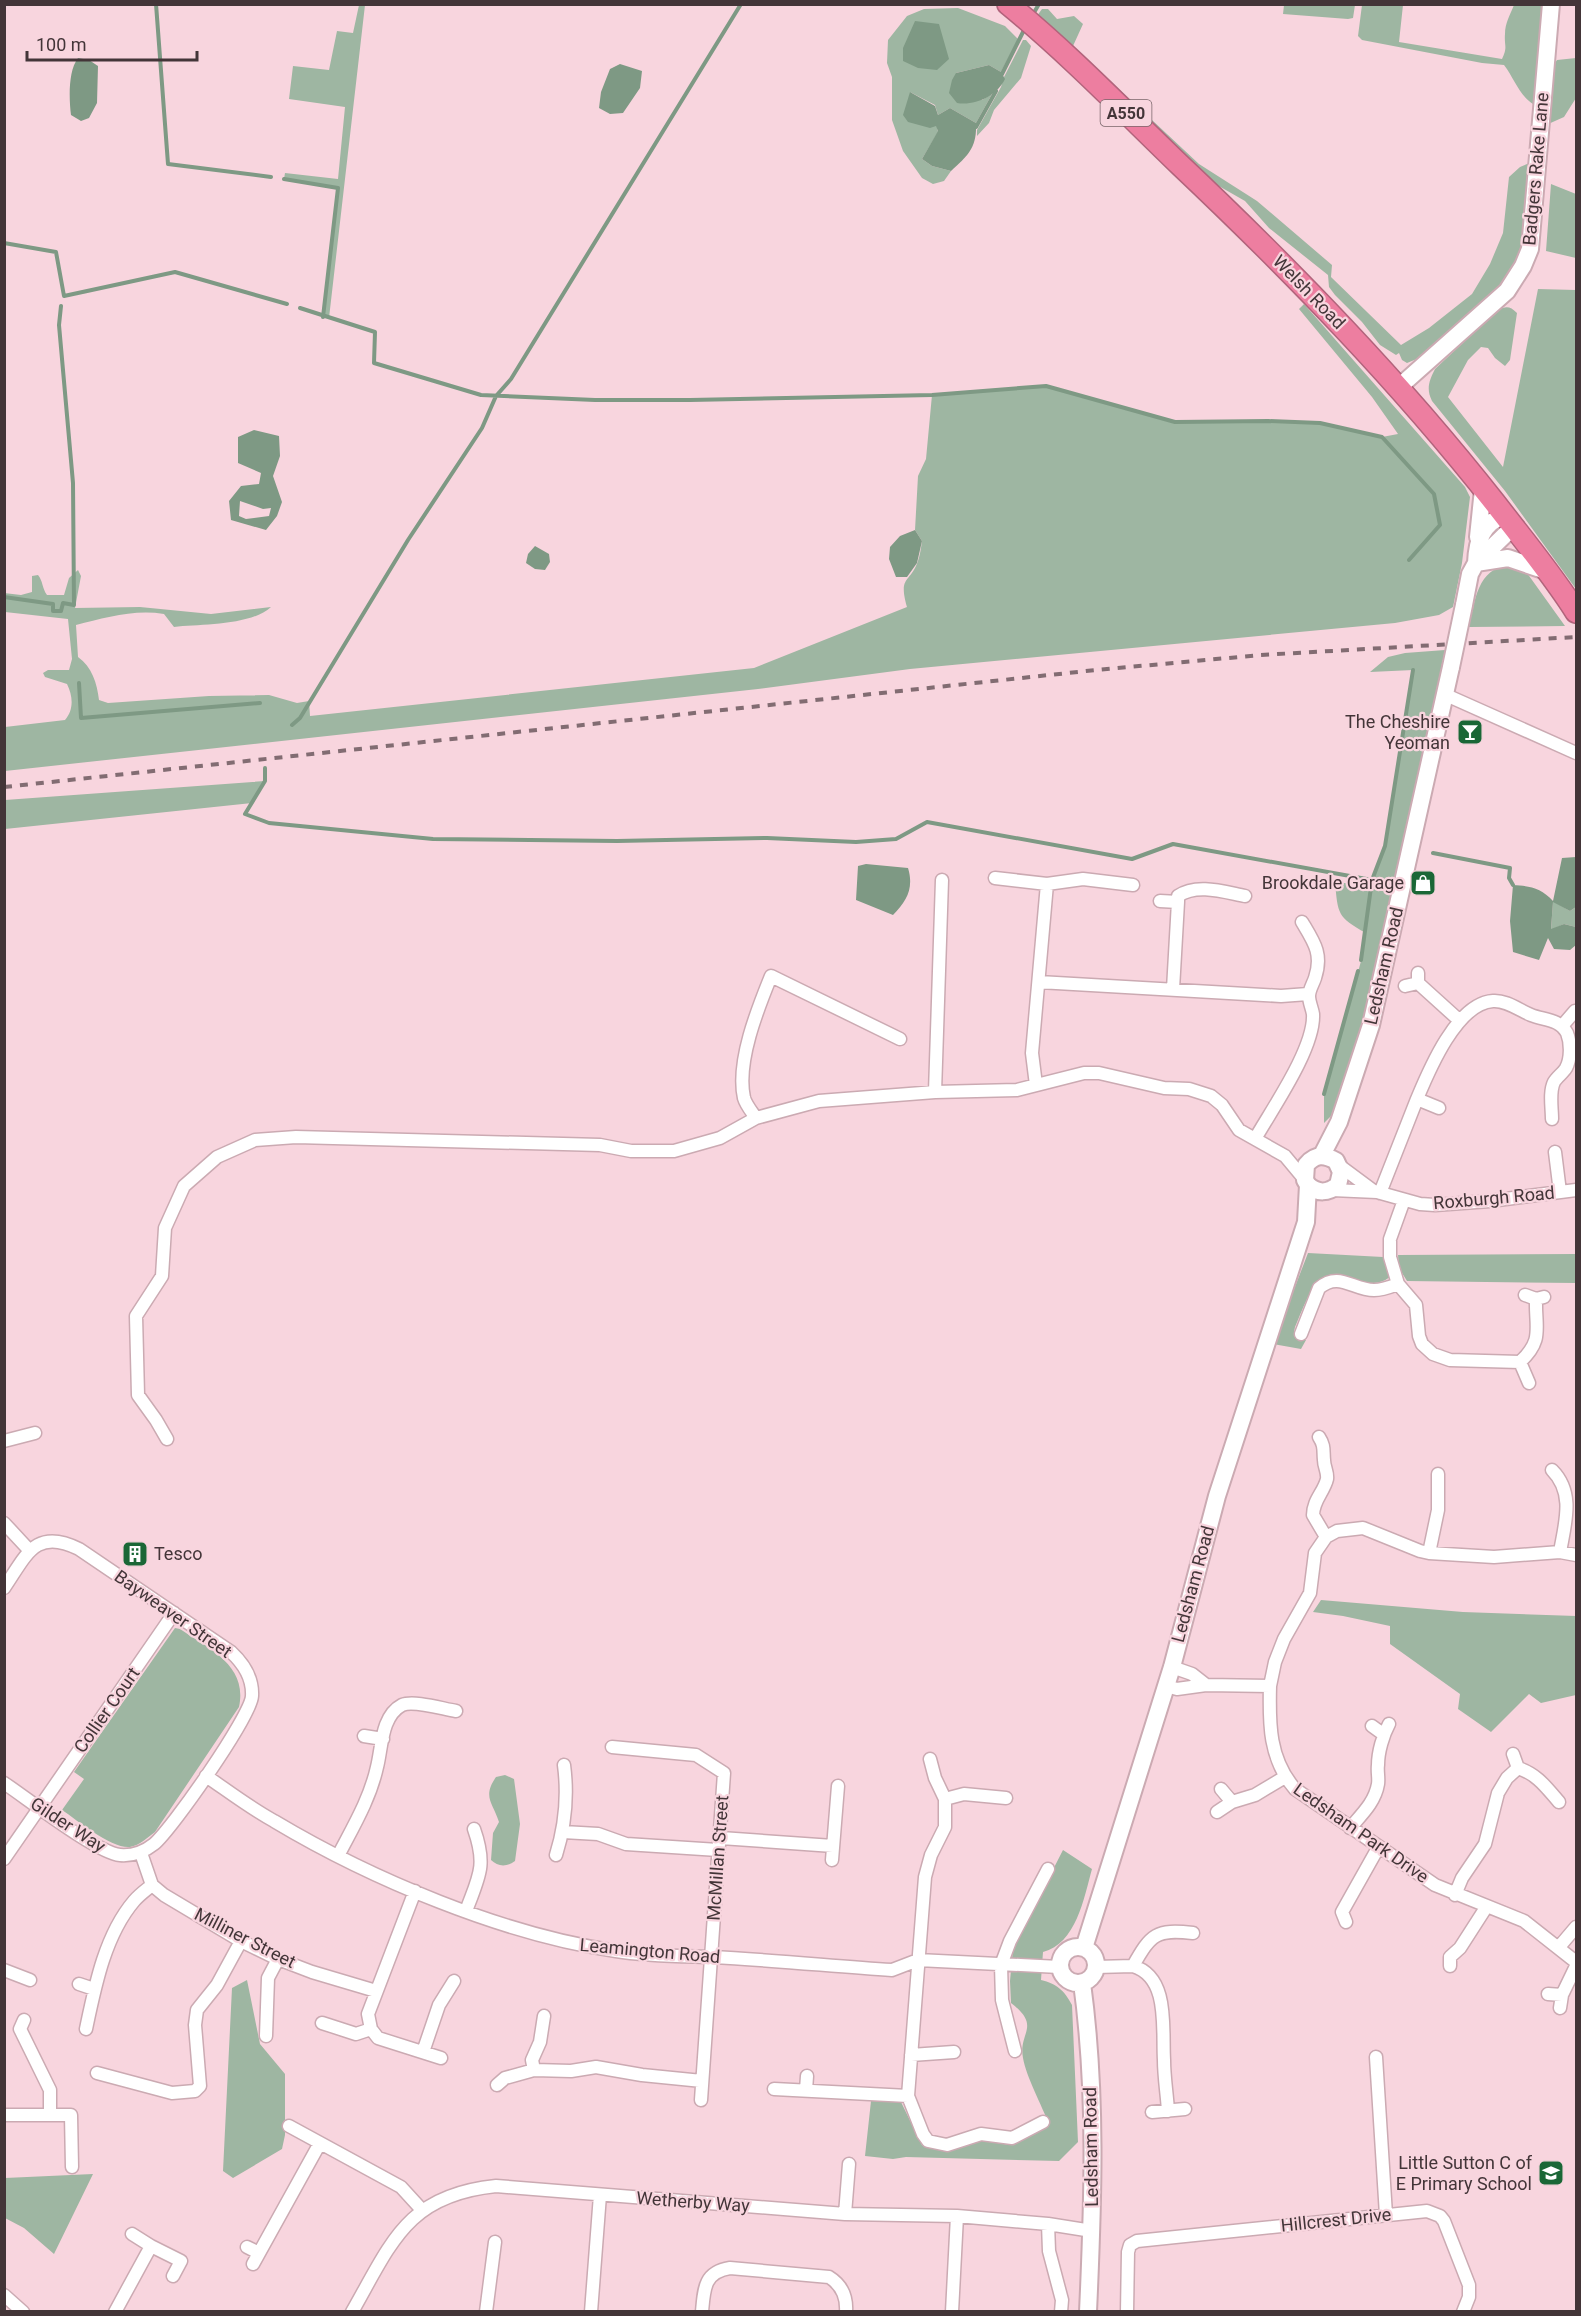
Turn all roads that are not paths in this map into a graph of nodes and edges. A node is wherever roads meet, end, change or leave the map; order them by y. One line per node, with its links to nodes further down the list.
1 (1008, 4): 3 (highway, Welsh Road / A550)
2 (1551, 4): 3 (main road, Badgers Rake Lane)
3 (1399, 387): 4 (highway, Welsh Road / A550)
4 (1483, 489): 5 (highway, Welsh Road / A550); 6 (main road, Ledsham Road)
5 (1509, 521): 6 (main road); 7 (main road, Ledsham Road); 8 (highway, Welsh Road / A550)
6 (1478, 538): 7 (main road, Ledsham Road)
7 (1476, 563): 8 (main road); 10 (main road, Ledsham Road, bridge)
8 (1546, 570): 9 (highway, Welsh Road / A550)
9 (1576, 612)
10 (1446, 695): 11 (street); 37 (main road, Ledsham Road)
11 (1576, 753)
12 (995, 878): 14 (street)
13 (942, 880): 29 (street)
14 (1047, 884): 15 (street); 21 (street)
15 (1133, 885)
16 (1245, 896): 18 (street)
17 (1160, 901): 18 (street)
18 (1178, 903): 22 (street)
19 (1302, 922): 23 (street)
20 (1414, 981): 25 (street)
21 (1039, 982): 22 (street); 28 (street)
22 (1173, 989): 23 (street)
23 (1308, 994): 34 (street)
24 (1575, 1011): 26 (street)
25 (1460, 1021): 26 (street); 30 (street)
26 (1562, 1026): 33 (street)
27 (900, 1039): 32 (street)
28 (1036, 1085): 29 (street); 34 (street)
29 (935, 1092): 32 (street)
30 (1417, 1099): 31 (street); 42 (street)
31 (1439, 1108)
32 (756, 1118): 52 (street)
33 (1552, 1119)
34 (1255, 1139): 36 (street)
35 (1555, 1152): 41 (street)
36 (1285, 1156): 37 (street); 38 (street)
37 (1328, 1160): 38 (main road, Ledsham Road); 40 (main road, Ledsham Road); 42 (street, Roxburgh Road)
38 (1307, 1183): 40 (main road); 44 (main road, Ledsham Road)
39 (1576, 1190): 41 (street, Roxburgh Road)
40 (1328, 1191): 42 (street, Roxburgh Road); 44 (main road, Ledsham Road)
41 (1560, 1192): 43 (street, Roxburgh Road)
42 (1378, 1193): 43 (street, Roxburgh Road)
43 (1404, 1200): 45 (street)
44 (1305, 1222): 66 (main road, Ledsham Road)
45 (1398, 1284): 47 (street); 48 (street)
46 (1535, 1297): 48 (street)
47 (1301, 1334)
48 (1520, 1362): 49 (street)
49 (1529, 1383)
50 (35, 1433): 53 (street)
51 (1319, 1437): 55 (street)
52 (167, 1439)
53 (4, 1440)
54 (1337, 1443): 55 (street)
55 (1325, 1451): 59 (street)
56 (1438, 1471): 62 (street)
57 (1561, 1474): 61 (street)
58 (4, 1523): 60 (street)
59 (1326, 1537): 62 (street); 69 (street, Ledsham Park Drive)
60 (30, 1551): 64 (street); 65 (street, Bayweaver Street)
61 (1560, 1552): 62 (street); 63 (street)
62 (1429, 1553)
63 (1576, 1555)
64 (4, 1588)
65 (174, 1612): 79 (street, Bayweaver Street); 88 (street, Collier Court)
66 (1172, 1667): 67 (street); 68 (main road, Ledsham Road)
67 (1206, 1685): 68 (street); 69 (street)
68 (1166, 1686): 112 (main road, Ledsham Road)
69 (1270, 1686): 80 (street, Ledsham Park Drive)
70 (456, 1711): 73 (street)
71 (1372, 1726): 91 (street)
72 (364, 1736): 73 (street)
73 (383, 1739): 98 (street)
74 (612, 1748): 93 (street, McMillan Street)
75 (1513, 1754): 78 (street)
76 (930, 1759): 85 (street)
77 (564, 1765): 92 (street)
78 (1518, 1768): 87 (street); 104 (street)
79 (206, 1776): 96 (street); 98 (street, Leamington Road)
80 (1285, 1777): 86 (street); 91 (street, Ledsham Park Drive)
81 (4, 1783): 88 (street, Gilder Way)
82 (838, 1786): 94 (street)
83 (1221, 1789): 86 (street)
84 (1006, 1798): 85 (street)
85 (945, 1799): 116 (street)
86 (1232, 1802): 89 (street)
87 (1559, 1803)
88 (40, 1807): 96 (street, Gilder Way); 99 (street, Collier Court)
89 (1217, 1812)
90 (474, 1828): 106 (street)
91 (1350, 1828): 95 (street, Ledsham Park Drive)
92 (563, 1832): 93 (street); 97 (street)
93 (720, 1844): 94 (street); 113 (street, McMillan Street)
94 (833, 1846): 100 (street)
95 (1378, 1848): 104 (street, Ledsham Park Drive); 107 (street)
96 (141, 1853): 102 (street)
97 (556, 1855)
98 (338, 1856): 103 (street, Leamington Road)
99 (4, 1859)
100 (832, 1860)
101 (1048, 1869): 118 (street)
102 (152, 1885): 110 (street, Milliner Street); 127 (street)
103 (415, 1891): 106 (street, Leamington Road); 128 (street)
104 (1455, 1895): 105 (street, Ledsham Park Drive)
105 (1487, 1906): 111 (street, Ledsham Park Drive); 114 (street)
106 (466, 1911): 113 (street, Leamington Road)
107 (1346, 1923)
108 (1576, 1927): 111 (street)
109 (1193, 1934): 119 (street)
110 (242, 1941): 115 (street, Milliner Street); 145 (street)
111 (1559, 1947): 117 (street, Ledsham Park Drive)
112 (1084, 1948): 120 (main road); 121 (main road)
113 (711, 1957): 116 (street, Leamington Road); 147 (street, McMillan Street)
114 (1448, 1958)
115 (278, 1959): 128 (street, Milliner Street); 137 (street)
116 (918, 1960): 118 (street, Leamington Road); 141 (street)
117 (1576, 1964): 130 (street)
118 (1001, 1965): 120 (street, Leamington Road); 138 (street)
119 (1133, 1966): 121 (street); 154 (street)
120 (1059, 1967): 125 (main road)
121 (1096, 1967): 125 (main road)
122 (4, 1970): 123 (street)
123 (30, 1980)
124 (454, 1981): 139 (street)
125 (1082, 1983): 169 (main road, Ledsham Road)
126 (80, 1984): 127 (street)
127 (94, 1989): 135 (street)
128 (376, 1991): 136 (street)
129 (1548, 1994): 130 (street)
130 (1562, 1995): 131 (street)
131 (1560, 2008)
132 (544, 2016): 144 (street)
133 (24, 2020): 156 (street)
134 (322, 2023): 136 (street)
135 (86, 2029)
136 (370, 2029): 139 (street)
137 (266, 2036)
138 (1015, 2051)
139 (423, 2052): 143 (street)
140 (954, 2052): 141 (street)
141 (911, 2055): 151 (street)
142 (1376, 2057): 166 (street)
143 (441, 2058)
144 (534, 2070): 147 (street); 148 (street)
145 (97, 2073)
146 (807, 2076): 150 (street)
147 (702, 2081): 152 (street, McMillan Street)
148 (497, 2085)
149 (774, 2089): 150 (street)
150 (806, 2090): 151 (street)
151 (908, 2096): 158 (street)
152 (701, 2100)
153 (1185, 2109): 154 (street)
154 (1168, 2111): 155 (street)
155 (1152, 2112)
156 (50, 2114): 157 (street); 162 (street)
157 (4, 2115)
158 (1044, 2122)
159 (289, 2126): 160 (street)
160 (320, 2143): 164 (street); 173 (street)
161 (849, 2164): 165 (street)
162 (72, 2167)
163 (600, 2195): 164 (street, Wetherby Way); 165 (street, Wetherby Way); 180 (street)
164 (422, 2210): 178 (street, Wetherby Way)
165 (845, 2214): 167 (street, Wetherby Way)
166 (1386, 2215): 186 (street, Hillcrest Drive); 187 (street, Hillcrest Drive)
167 (957, 2216): 168 (street, Wetherby Way); 183 (street)
168 (1048, 2224): 169 (street, Wetherby Way); 184 (street)
169 (1092, 2231): 185 (main road, Ledsham Road)
170 (132, 2234): 172 (street)
171 (495, 2242): 179 (street)
172 (151, 2246): 174 (street); 177 (street)
173 (247, 2247)
174 (173, 2276)
175 (4, 2295): 176 (street)
176 (19, 2310)
177 (115, 2312)
178 (352, 2312)
179 (486, 2312)
180 (591, 2312)
181 (702, 2312): 182 (street)
182 (846, 2312)
183 (952, 2312)
184 (1061, 2312)
185 (1088, 2312)
186 (1127, 2312)
187 (1462, 2312)

